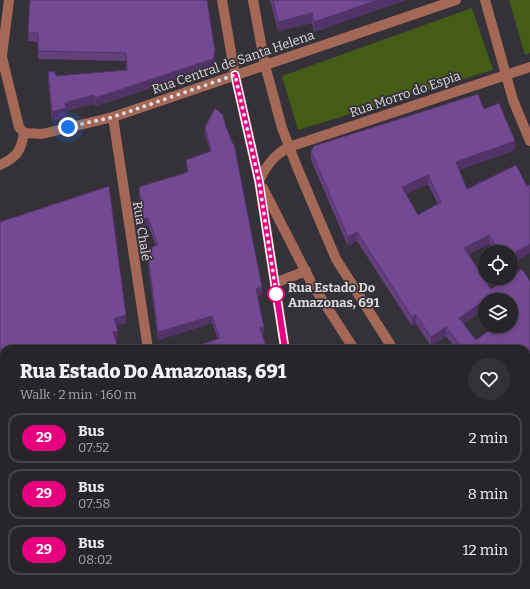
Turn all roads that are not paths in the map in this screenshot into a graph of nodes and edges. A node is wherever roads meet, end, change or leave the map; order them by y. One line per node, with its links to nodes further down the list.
1 (9, 0): 6 (street)
2 (222, 0): 9 (street)
3 (253, 0): 7 (street)
4 (456, 0): 7 (street, Rua Central de Santa Helena)
5 (485, 0): 10 (street)
6 (1, 52): 12 (street)
7 (265, 65): 9 (street, Rua Central de Santa Helena); 14 (street)
8 (530, 67): 10 (street, Rua Morro do Espia)
9 (235, 75): 11 (street, Rua Central de Santa Helena); 16 (street)
10 (505, 75): 13 (street); 14 (street, Rua Morro do Espia)
11 (113, 117): 12 (street, Rua Central de Santa Helena); 19 (street, Rua Chalé)
12 (22, 130): 15 (street)
13 (530, 141)
14 (289, 147): 16 (street, Rua Morro do Espia); 22 (street)
15 (0, 165)
16 (259, 181): 17 (street); 18 (street)
17 (306, 271): 18 (street); 21 (street)
18 (275, 283): 20 (street)
19 (147, 345)
20 (284, 345)
21 (351, 345)
22 (390, 345)

